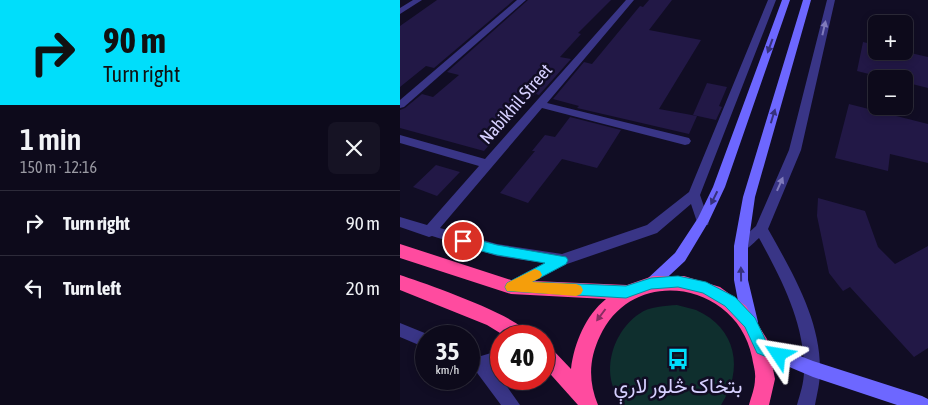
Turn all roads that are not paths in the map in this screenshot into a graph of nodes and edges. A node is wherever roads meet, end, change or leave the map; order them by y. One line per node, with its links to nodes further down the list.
1 (418, 0): 8 (street)
2 (522, 0): 10 (street)
3 (630, 0): 9 (street, Nabikhil Street)
4 (772, 0): 14 (street)
5 (786, 0): 15 (main road, one-way to 15)
6 (807, 0): 19 (main road, one-way to 6)
7 (831, 0): 17 (street, one-way to 7)
8 (400, 12)
9 (539, 104): 12 (street); 13 (street, Nabikhil Street)
10 (400, 105)
11 (400, 138): 13 (street)
12 (685, 140)
13 (488, 164): 18 (street, Nabikhil Street)
14 (694, 195): 15 (street); 21 (street)
15 (703, 221): 23 (main road)
16 (400, 222): 18 (street)
17 (761, 229): 19 (street); 33 (street)
18 (428, 232): 21 (street)
19 (741, 246): 26 (main road, one-way to 19)
20 (400, 251): 24 (highway)
21 (562, 260): 24 (street)
22 (400, 282): 27 (highway)
23 (651, 284): 25 (highway); 26 (highway)
24 (511, 287): 25 (highway)
25 (626, 292): 34 (highway, one-way to 34)
26 (750, 322): 30 (highway)
27 (503, 325)
28 (400, 330): 29 (street)
29 (415, 336)
30 (762, 348): 33 (main road); 36 (highway)
31 (555, 366): 34 (highway)
32 (480, 367): 35 (street)
33 (813, 369): 37 (street); 38 (main road)
34 (585, 399)
35 (511, 405)
36 (759, 405)
37 (806, 405)
38 (922, 405)

